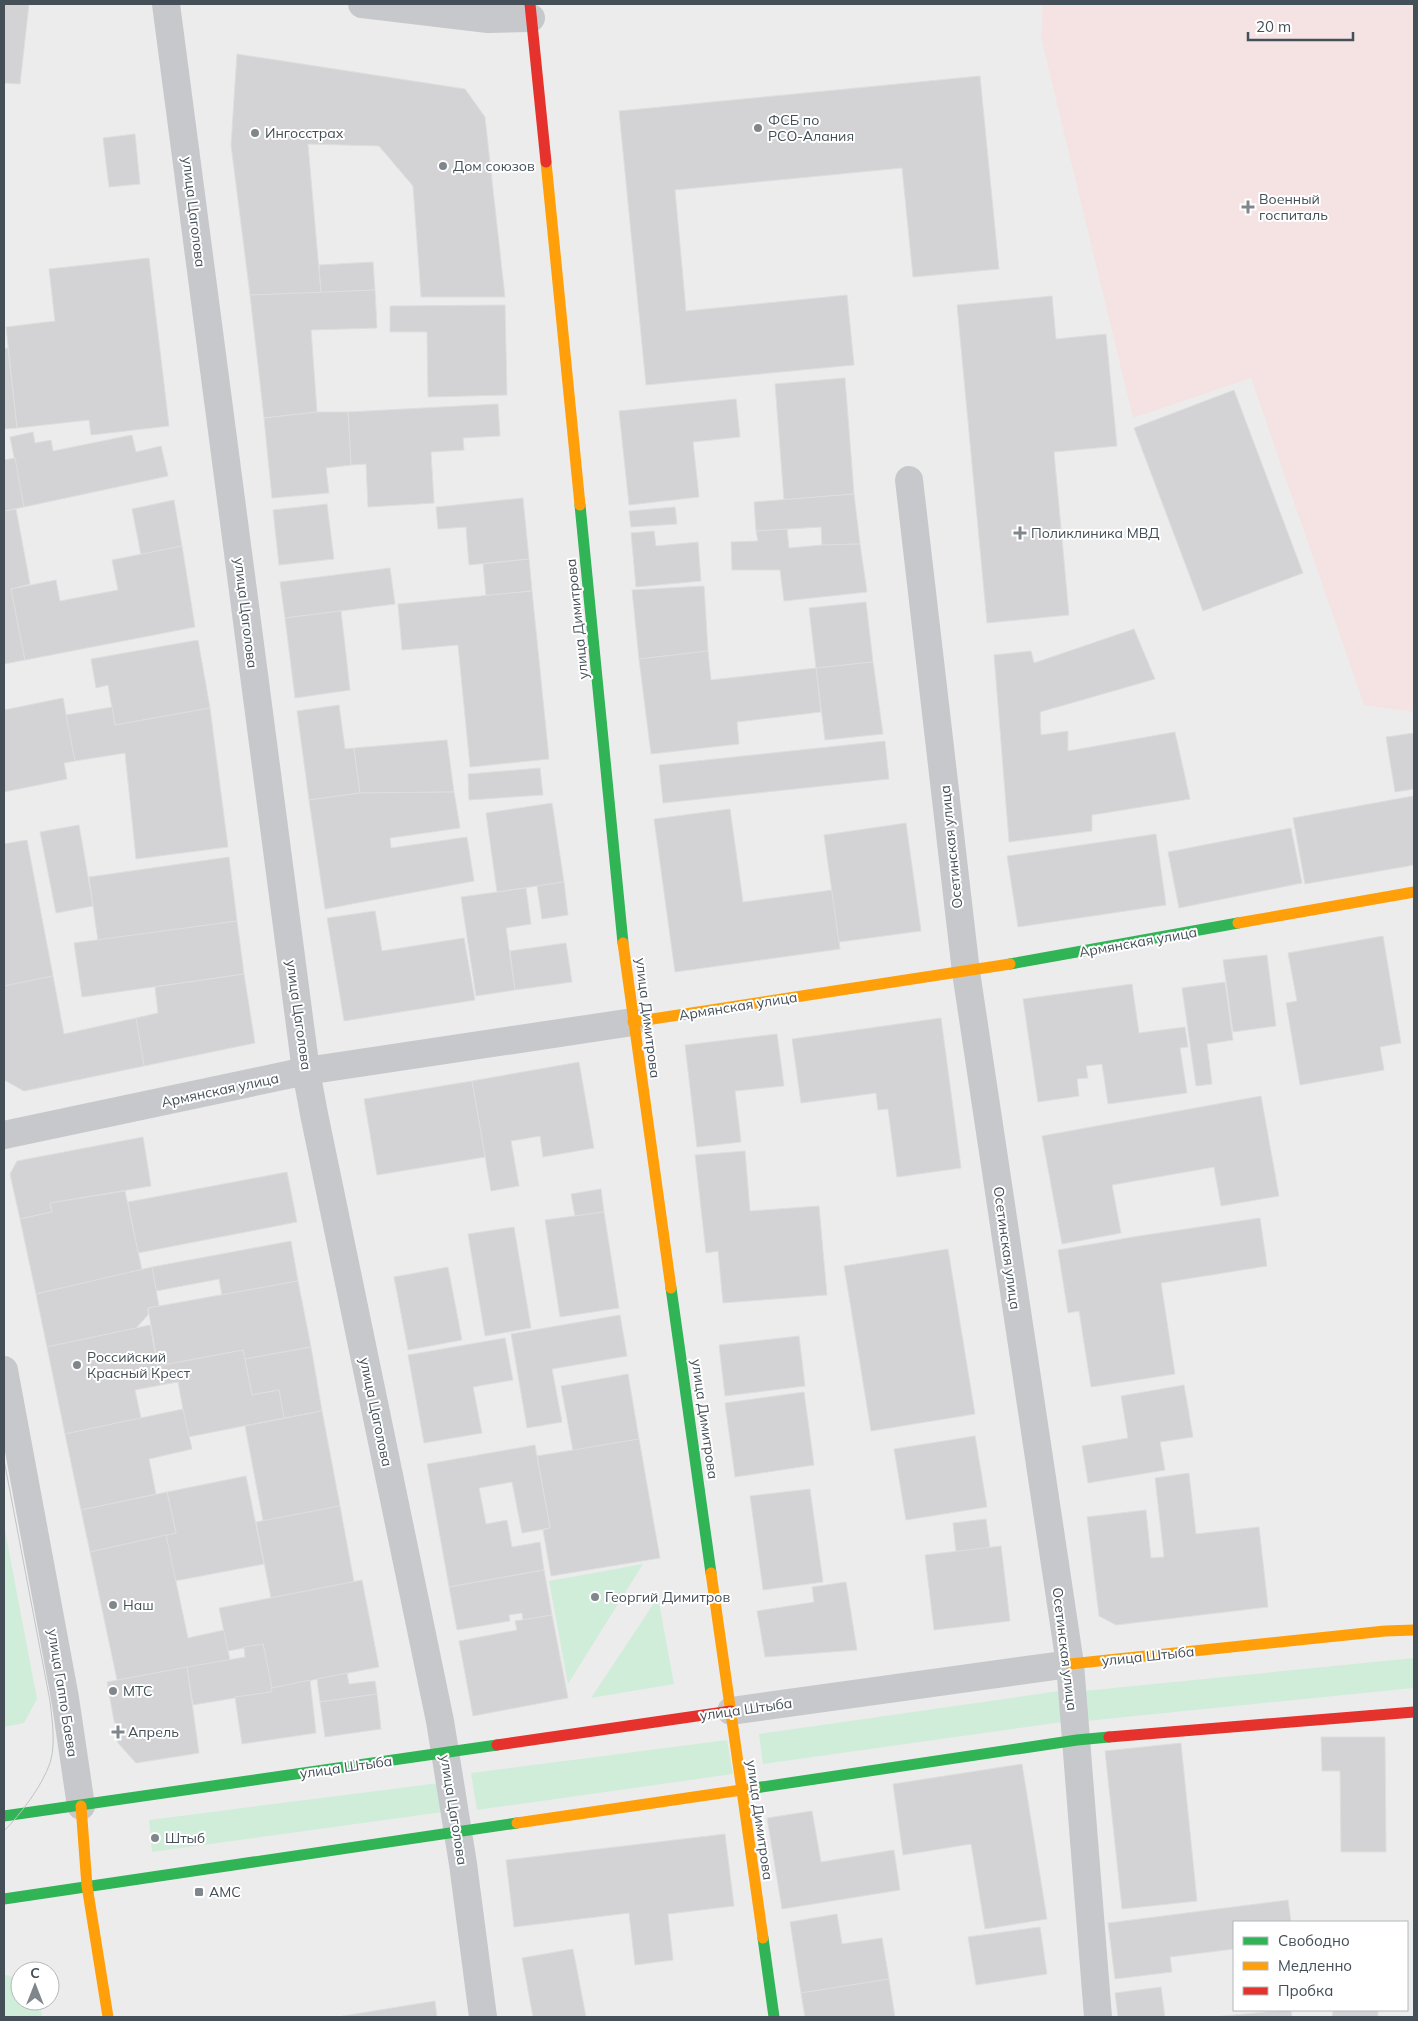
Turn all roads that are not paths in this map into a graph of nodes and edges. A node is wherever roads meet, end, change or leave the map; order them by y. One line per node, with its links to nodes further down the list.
1 (166, 4): 8 (street, улица Цаголова)
2 (362, 4): 3 (street)
3 (531, 11): 7 (main road, улица Димитрова)
4 (910, 480): 6 (street, Осетинская улица)
5 (1414, 892): 6 (main road, Армянская улица)
6 (966, 972): 7 (main road, Армянская улица); 12 (street, Осетинская улица)
7 (633, 1022): 8 (street, Армянская улица); 13 (main road, улица Димитрова)
8 (306, 1071): 9 (street, Армянская улица); 16 (street, улица Цаголова)
9 (4, 1135)
10 (4, 1370): 18 (street, улица Гаппо Баева)
11 (1414, 1630): 12 (main road, улица Штыба)
12 (1070, 1664): 13 (street, улица Штыба); 15 (street, Осетинская улица)
13 (731, 1711): 16 (main road, улица Штыба); 17 (main road, улица Димитрова)
14 (1414, 1712): 15 (main road)
15 (1077, 1740): 17 (main road); 26 (street, Осетинская улица)
16 (445, 1753): 18 (main road, улица Штыба); 20 (street, улица Цаголова)
17 (741, 1790): 20 (main road); 25 (main road, улица Димитрова)
18 (81, 1806): 19 (main road, улица Штыба); 21 (main road, улица Гаппо Баева)
19 (4, 1816)
20 (458, 1832): 21 (main road); 24 (street, улица Цаголова)
21 (87, 1886): 22 (main road); 23 (main road, улица Гаппо Баева)
22 (4, 1898)
23 (108, 2017)
24 (483, 2017)
25 (774, 2017)
26 (1098, 2017)

